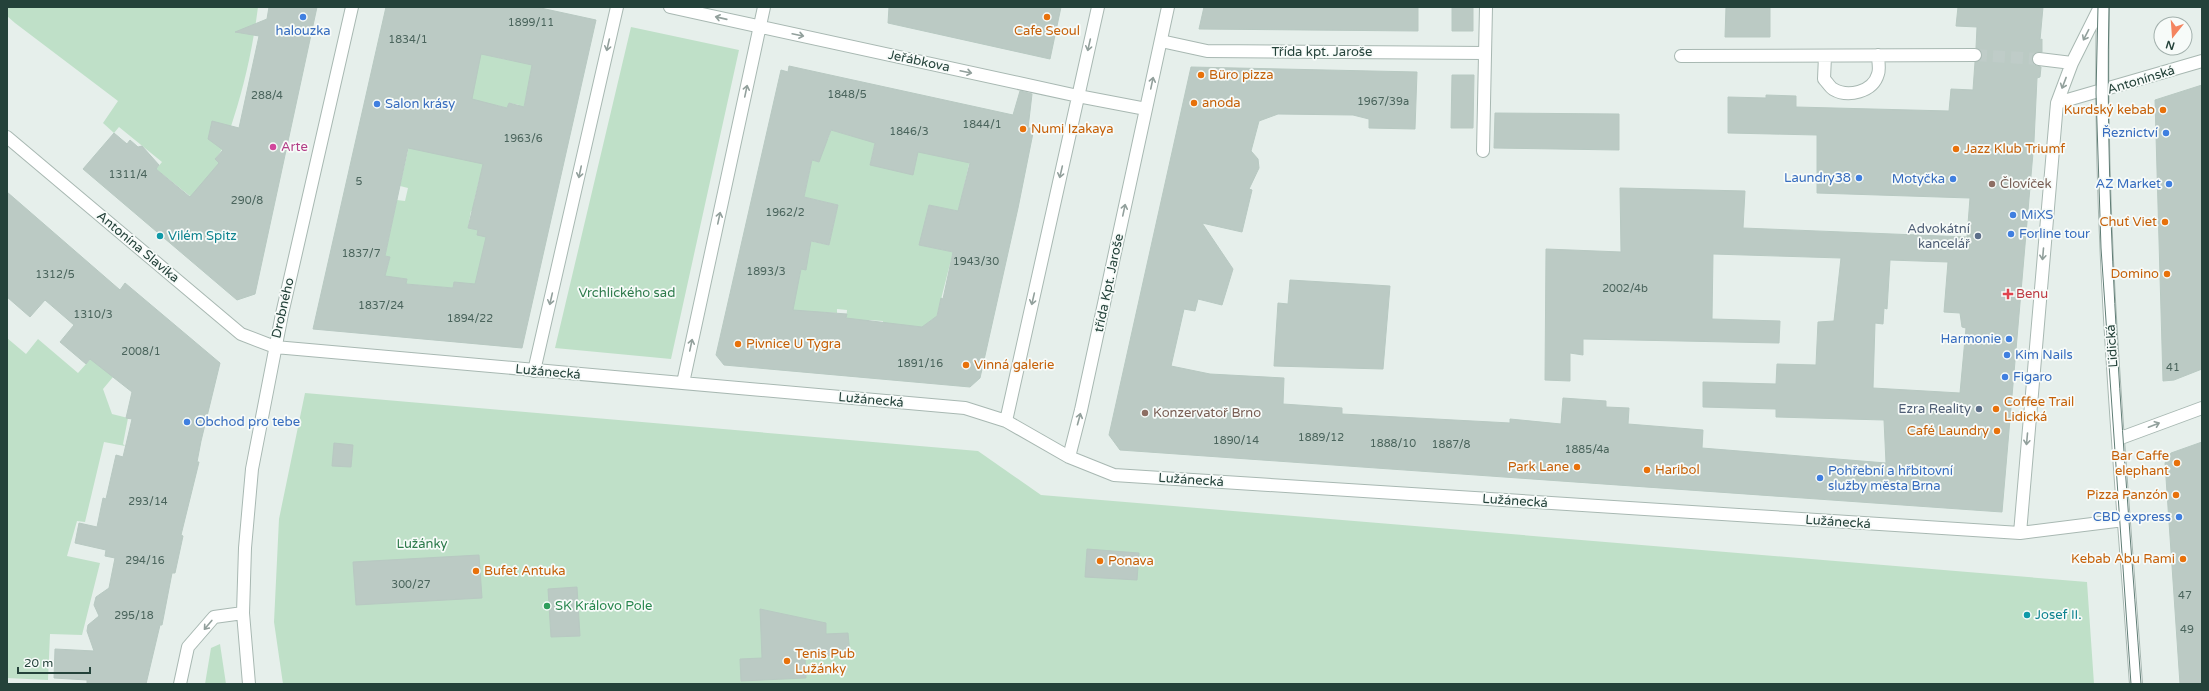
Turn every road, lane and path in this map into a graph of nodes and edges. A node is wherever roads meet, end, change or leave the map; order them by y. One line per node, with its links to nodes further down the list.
1 (352, 7): 25 (street, Drobného)
2 (617, 7): 26 (street, one-way to 26)
3 (670, 7): 9 (street, Jeřábkova, one-way to 3)
4 (764, 7): 9 (street)
5 (1098, 7): 20 (street, one-way to 20)
6 (1168, 7): 10 (street, třída Kpt. Jaroše)
7 (1486, 7): 11 (street)
8 (2102, 7): 18 (street, Lidická, one-way to 18); 19 (street, Lidická)
9 (760, 27): 20 (street, Jeřábkova, one-way to 20); 27 (street, one-way to 9)
10 (1161, 41): 11 (street, Třída kpt. Jaroše); 22 (street, třída Kpt. Jaroše, one-way to 10)
11 (1485, 53): 24 (street)
12 (1878, 55): 13 (street); 15 (street); 15 (street)
13 (1975, 55)
14 (1681, 56): 15 (street)
15 (1825, 56)
16 (2039, 59): 18 (street)
17 (2202, 61): 19 (street, Antonínská)
18 (2072, 63): 21 (street, Lidická, one-way to 21)
19 (2102, 92): 21 (street, Antonínská); 30 (street, Lidická)
20 (1078, 96): 22 (street); 29 (street, one-way to 29)
21 (2057, 103): 33 (street, Lidická, one-way to 33)
22 (1146, 109): 31 (street, třída Kpt. Jaroše, one-way to 22)
23 (7, 137): 25 (street, Antonína Slavíka)
24 (1483, 151)
25 (274, 347): 26 (street, Lužánecká); 34 (street, Drobného)
26 (534, 371): 27 (street, Lužánecká)
27 (683, 384): 29 (street, Lužánecká)
28 (2202, 408): 30 (street, one-way to 28)
29 (1006, 421): 31 (street, Lužánecká)
30 (2118, 439): 32 (street, Lidická)
31 (1069, 457): 33 (street, Lužánecká)
32 (2124, 520): 33 (street, Lužánecká); 37 (street, Lidická)
33 (2020, 533)
34 (243, 613): 35 (street, one-way to 35); 36 (street, Drobného)
35 (180, 684)
36 (249, 684)
37 (2136, 684)

